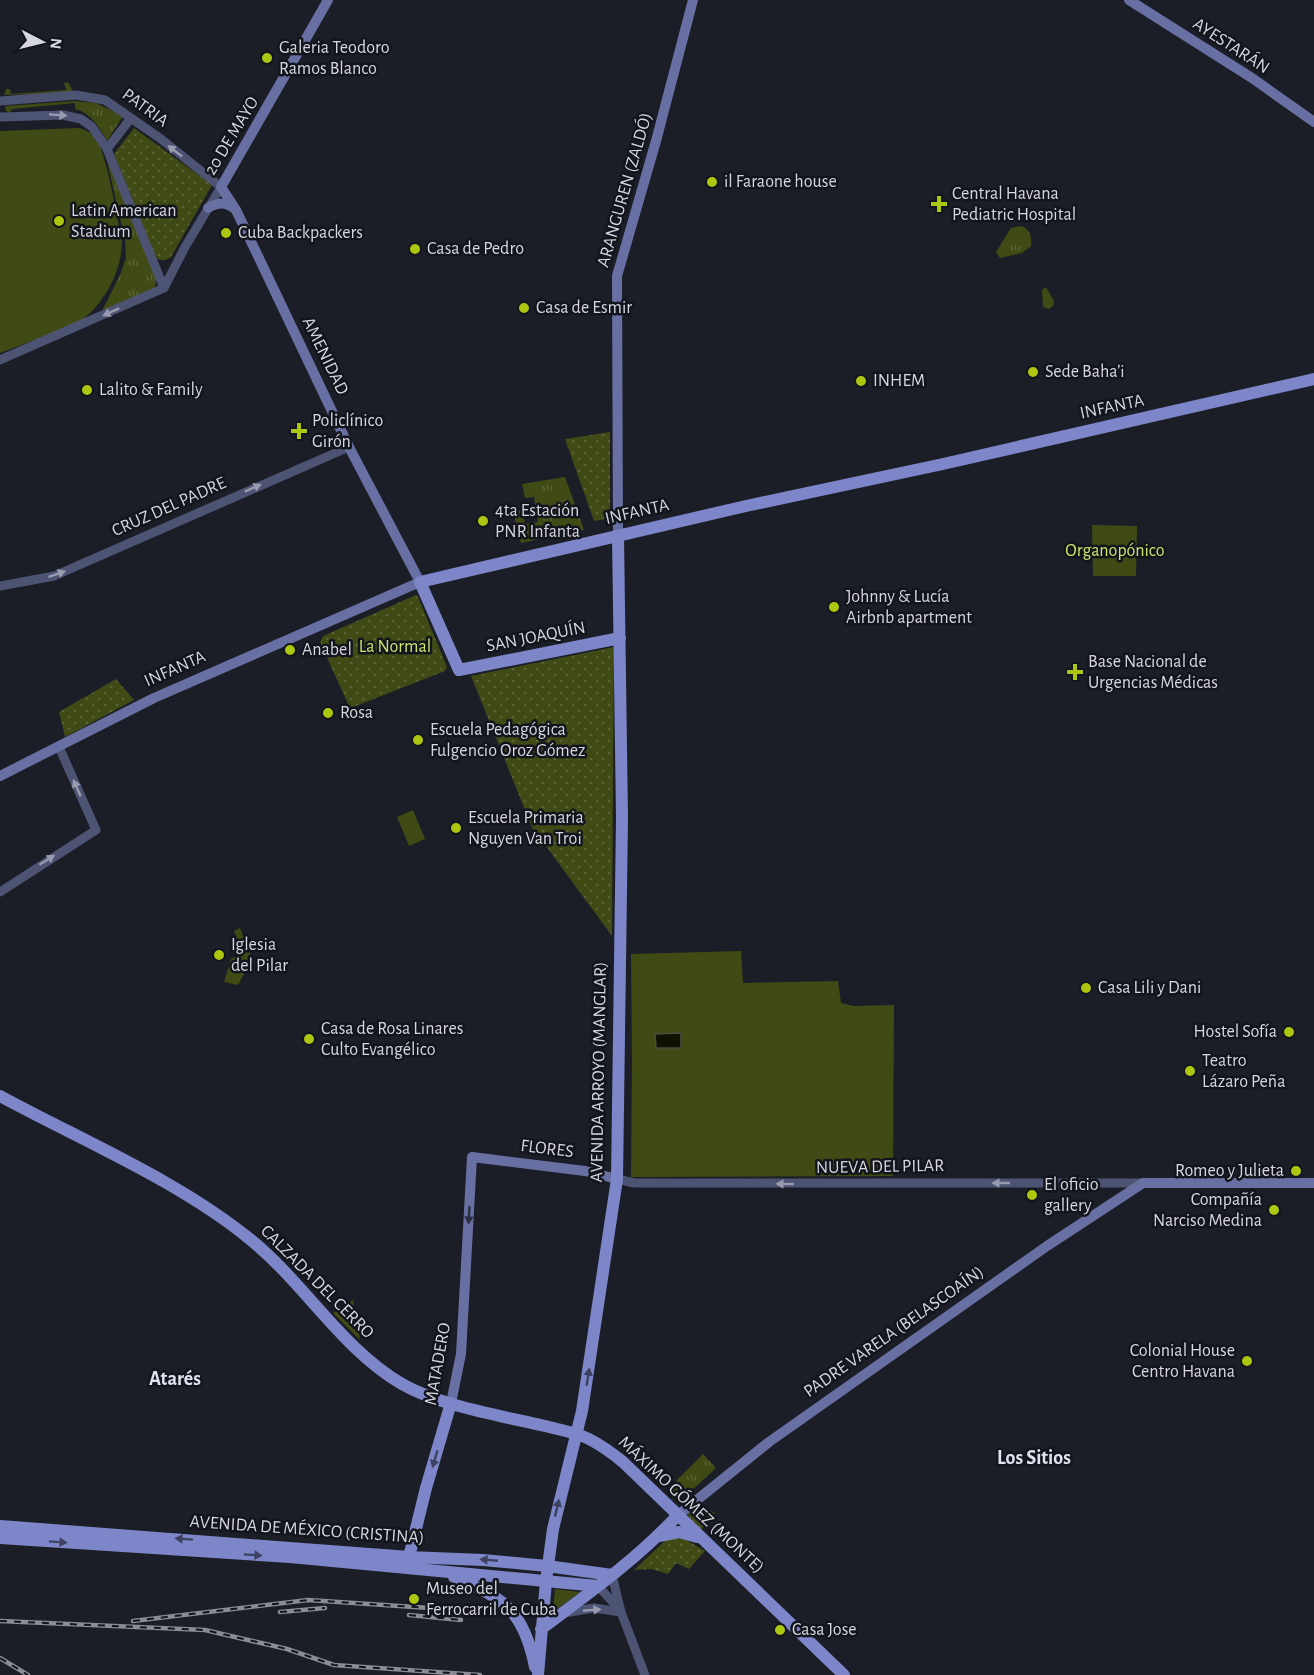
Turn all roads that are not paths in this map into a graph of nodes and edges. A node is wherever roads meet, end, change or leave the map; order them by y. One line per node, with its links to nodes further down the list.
1 (328, 0): 9 (main road, 20 DE MAYO)
2 (693, 0): 19 (main road, ARANGUREN (ZALDÓ))
3 (1130, 0): 7 (main road, AYESTARÁN)
4 (0, 101): 6 (street, PATRIA)
5 (0, 117): 8 (street, one-way to 8)
6 (131, 118): 8 (street); 10 (street, PATRIA, one-way to 6)
7 (1314, 122)
8 (107, 148): 13 (street)
9 (235, 163): 10 (main road, 20 DE MAYO); 12 (main road)
10 (221, 187): 11 (street, 20 DE MAYO); 12 (main road, AMENIDAD)
11 (208, 208): 12 (main road); 14 (street, 20 DE MAYO)
12 (236, 210): 18 (main road, AMENIDAD)
13 (151, 260): 14 (street); 15 (street)
14 (175, 266): 15 (street, 20 DE MAYO)
15 (164, 288): 16 (street, one-way to 16)
16 (0, 360)
17 (1314, 379): 19 (main road, INFANTA)
18 (349, 447): 20 (main road, AMENIDAD); 21 (street, CRUZ DEL PADRE, one-way to 18)
19 (618, 536): 20 (main road, INFANTA); 22 (main road, AVENIDA ARROYO (MANGLAR))
20 (420, 582): 23 (main road, AMENIDAD); 24 (main road, INFANTA)
21 (0, 586)
22 (620, 638): 23 (main road, SAN JOAQUÍN); 29 (main road, AVENIDA ARROYO (MANGLAR))
23 (459, 670)
24 (58, 747): 25 (main road, INFANTA); 26 (street, one-way to 24)
25 (0, 776)
26 (0, 892)
27 (0, 1096): 32 (main road, CALZADA DEL CERRO)
28 (472, 1157): 29 (main road, FLORES); 32 (main road, MATADERO, one-way to 32)
29 (617, 1179): 30 (street, NUEVA DEL PILAR, one-way to 29); 33 (main road, AVENIDA ARROYO (MANGLAR), one-way to 29)
30 (1143, 1183): 31 (main road); 34 (main road, PADRE VARELA (BELASCOAÍN))
31 (1314, 1183)
32 (451, 1403): 33 (main road, MÁXIMO GÓMEZ (MONTE)); 39 (main road, MATADERO, one-way to 39)
33 (577, 1434): 34 (main road, MÁXIMO GÓMEZ (MONTE)); 40 (main road, AVENIDA ARROYO (MANGLAR), one-way to 33)
34 (677, 1515): 36 (main road, PADRE VARELA (BELASCOAÍN)); 38 (main road, MÁXIMO GÓMEZ (MONTE))
35 (0, 1526): 39 (main road, AVENIDA DE MÉXICO (CRISTINA), one-way to 35)
36 (658, 1536): 38 (main road); 43 (main road, PADRE VARELA (BELASCOAÍN))
37 (0, 1538): 41 (main road, AVENIDA DE MÉXICO (CRISTINA), one-way to 41)
38 (703, 1540): 51 (main road, MÁXIMO GÓMEZ (MONTE))
39 (410, 1557): 40 (main road, AVENIDA DE MÉXICO (CRISTINA), one-way to 39); 41 (main road)
40 (547, 1566): 43 (main road, AVENIDA DE MÉXICO (CRISTINA)); 44 (main road, AVENIDA ARROYO (MANGLAR))
41 (418, 1569): 42 (main road, AVENIDA DE MÉXICO (CRISTINA))
42 (441, 1572): 44 (main road); 49 (main road)
43 (612, 1575): 45 (main road, PADRE VARELA (BELASCOAÍN)); 46 (street)
44 (546, 1581): 45 (main road); 48 (main road, AVENIDA ARROYO (MANGLAR))
45 (598, 1586): 46 (street); 47 (main road, PADRE VARELA (BELASCOAÍN))
46 (621, 1612): 47 (street, one-way to 46); 50 (street)
47 (562, 1614): 48 (main road, PADRE VARELA (BELASCOAÍN))
48 (541, 1629): 49 (main road, AVENIDA ARROYO (MANGLAR))
49 (537, 1675)
50 (645, 1675)
51 (844, 1675)

